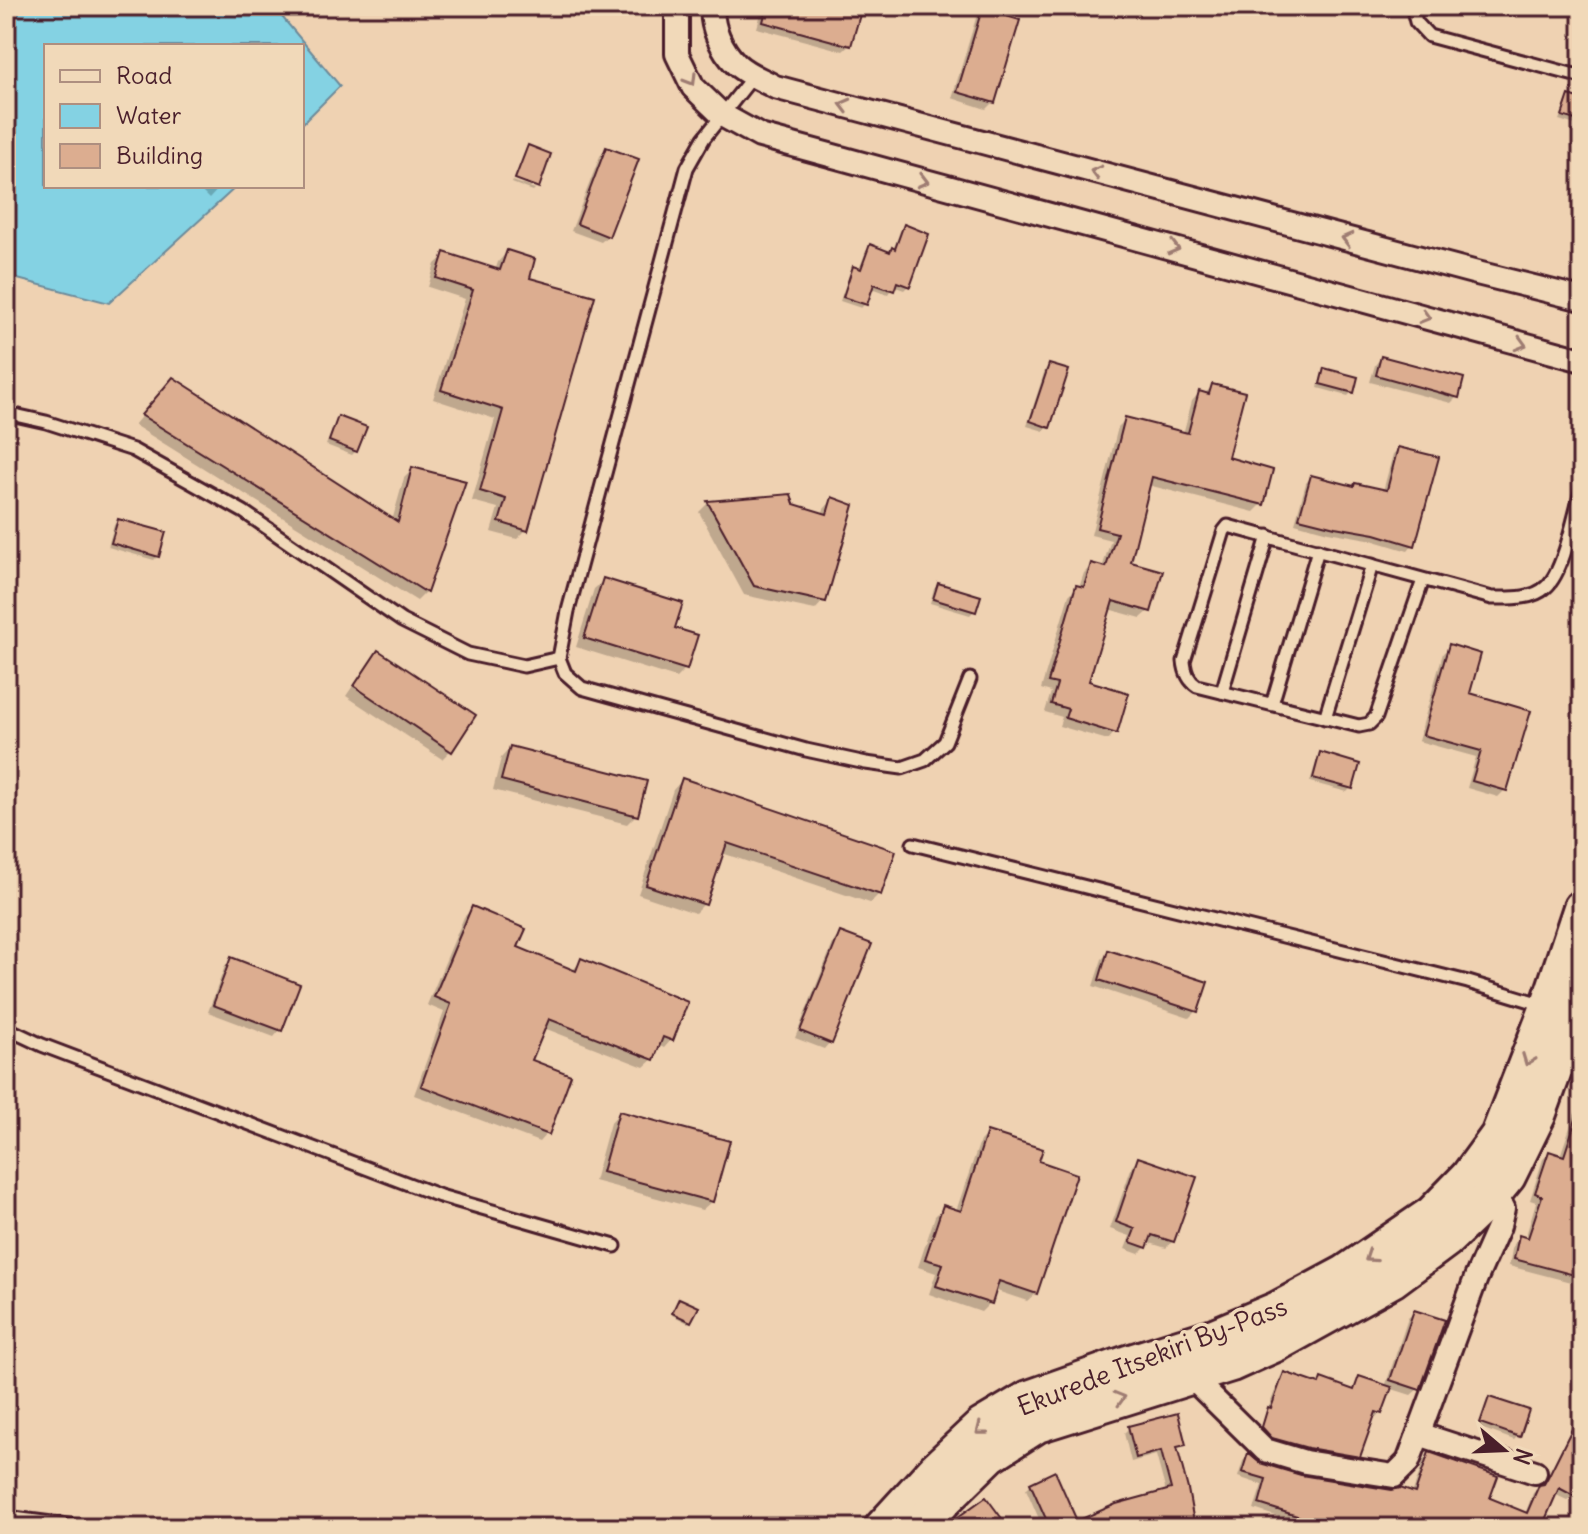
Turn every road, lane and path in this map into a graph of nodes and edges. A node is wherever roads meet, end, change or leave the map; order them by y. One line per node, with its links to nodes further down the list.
1 (677, 6): 6 (street, one-way to 6)
2 (713, 6): 4 (street)
3 (1412, 6): 5 (lane)
4 (754, 75): 6 (lane); 7 (street, one-way to 4)
5 (1582, 77)
6 (722, 115): 8 (street, one-way to 8); 15 (lane)
7 (1582, 299)
8 (1582, 360)
9 (6, 413): 15 (lane)
10 (1582, 488): 14 (lane)
11 (1268, 536): 12 (lane); 17 (lane); 17 (lane)
12 (1318, 550): 13 (lane); 18 (lane)
13 (1372, 565): 14 (lane); 19 (lane)
14 (1423, 580): 19 (lane)
15 (559, 658): 16 (lane)
16 (970, 679)
17 (1222, 692): 18 (lane)
18 (1272, 704): 19 (lane)
19 (1325, 718)
20 (913, 844): 23 (lane)
21 (1582, 908): 23 (main road, Ekurede Itsekiri By-Pass)
22 (1582, 991): 25 (main road, Ekurede Itsekiri By-Pass)
23 (1549, 1007): 32 (main road, Ekurede Itsekiri By-Pass, one-way to 32)
24 (6, 1028): 26 (lane)
25 (1488, 1199): 27 (main road, Ekurede Itsekiri By-Pass); 28 (street)
26 (615, 1246)
27 (1191, 1377): 28 (street); 33 (main road, Ekurede Itsekiri By-Pass, one-way to 27)
28 (1419, 1434): 29 (street)
29 (1535, 1472)
30 (6, 1517): 31 (lane)
31 (90, 1528)
32 (883, 1528)
33 (918, 1528)

